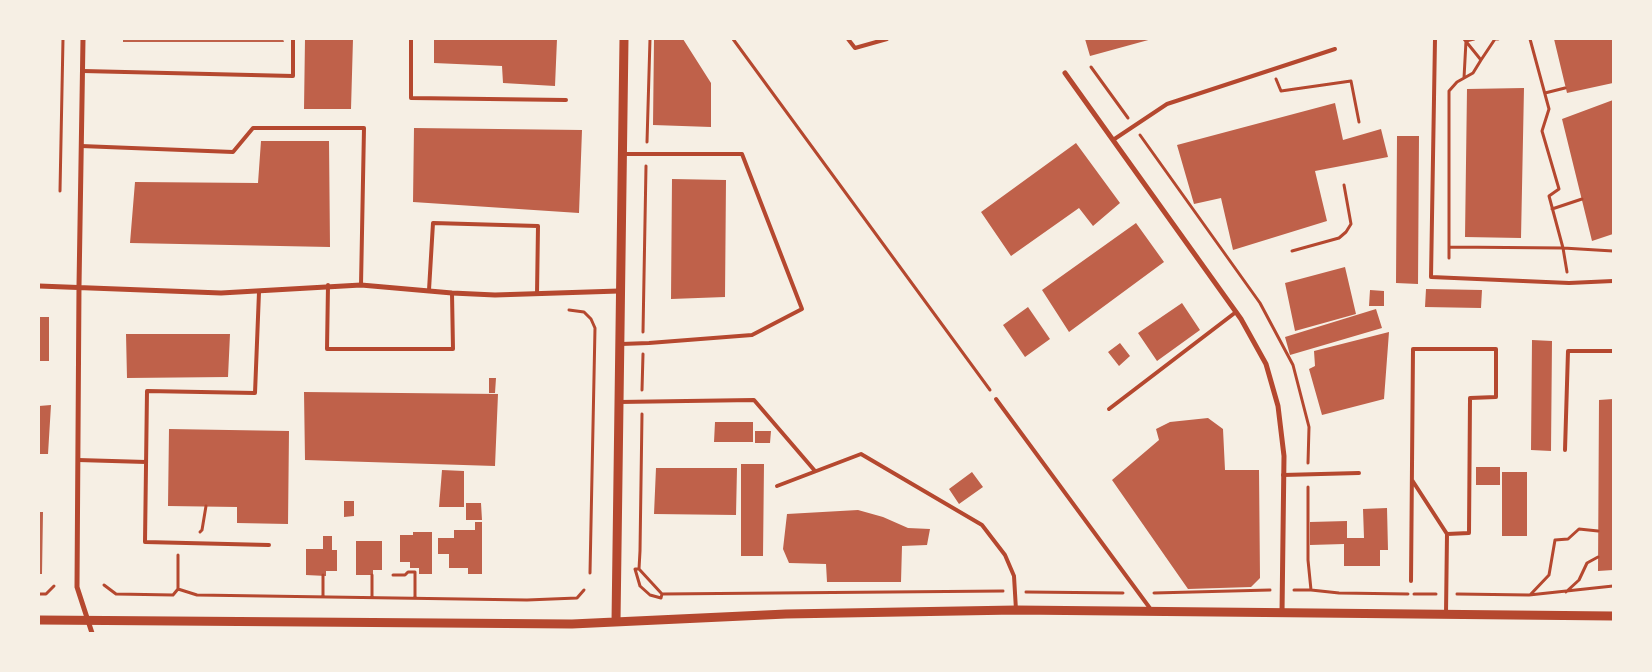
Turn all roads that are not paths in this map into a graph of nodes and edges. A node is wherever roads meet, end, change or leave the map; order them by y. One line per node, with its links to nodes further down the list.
1 (83, 39): 9 (street)
2 (293, 39): 9 (lane)
3 (411, 39): 11 (lane)
4 (624, 39): 14 (street)
5 (848, 39): 6 (lane)
6 (887, 39)
7 (1435, 39): 15 (lane)
8 (1335, 48): 12 (lane)
9 (83, 72): 13 (street)
10 (1065, 73): 12 (street)
11 (566, 100)
12 (1113, 140): 25 (street)
13 (81, 146): 17 (lane); 19 (street)
14 (622, 154): 21 (street); 26 (lane)
15 (1613, 281)
16 (328, 285): 17 (street); 22 (street); 23 (lane)
17 (361, 285): 20 (street)
18 (39, 286): 19 (street)
19 (79, 286): 22 (street); 32 (street)
20 (429, 290): 23 (street); 24 (lane)
21 (620, 291): 24 (street); 26 (street)
22 (259, 292): 33 (lane)
23 (452, 293): 24 (street)
24 (537, 294)
25 (1236, 312): 30 (lane); 36 (street)
26 (619, 344): 29 (street)
27 (1613, 351): 31 (lane)
28 (996, 399): 43 (lane)
29 (619, 402): 34 (lane); 49 (street)
30 (1109, 409)
31 (1565, 450)
32 (78, 460): 33 (lane); 48 (street)
33 (146, 462): 40 (lane)
34 (815, 471): 38 (lane); 42 (lane)
35 (1359, 473): 36 (lane)
36 (1283, 474): 44 (street)
37 (1412, 480): 39 (lane); 39 (lane); 41 (lane)
38 (777, 486)
39 (1447, 534): 45 (lane)
40 (270, 545)
41 (1411, 581)
42 (1016, 610): 43 (street); 49 (street)
43 (1152, 612): 44 (street)
44 (1282, 613): 45 (street)
45 (1446, 615): 46 (street)
46 (1613, 616)
47 (39, 620): 48 (street)
48 (87, 621): 49 (street); 50 (street)
49 (616, 621)
50 (92, 633)

